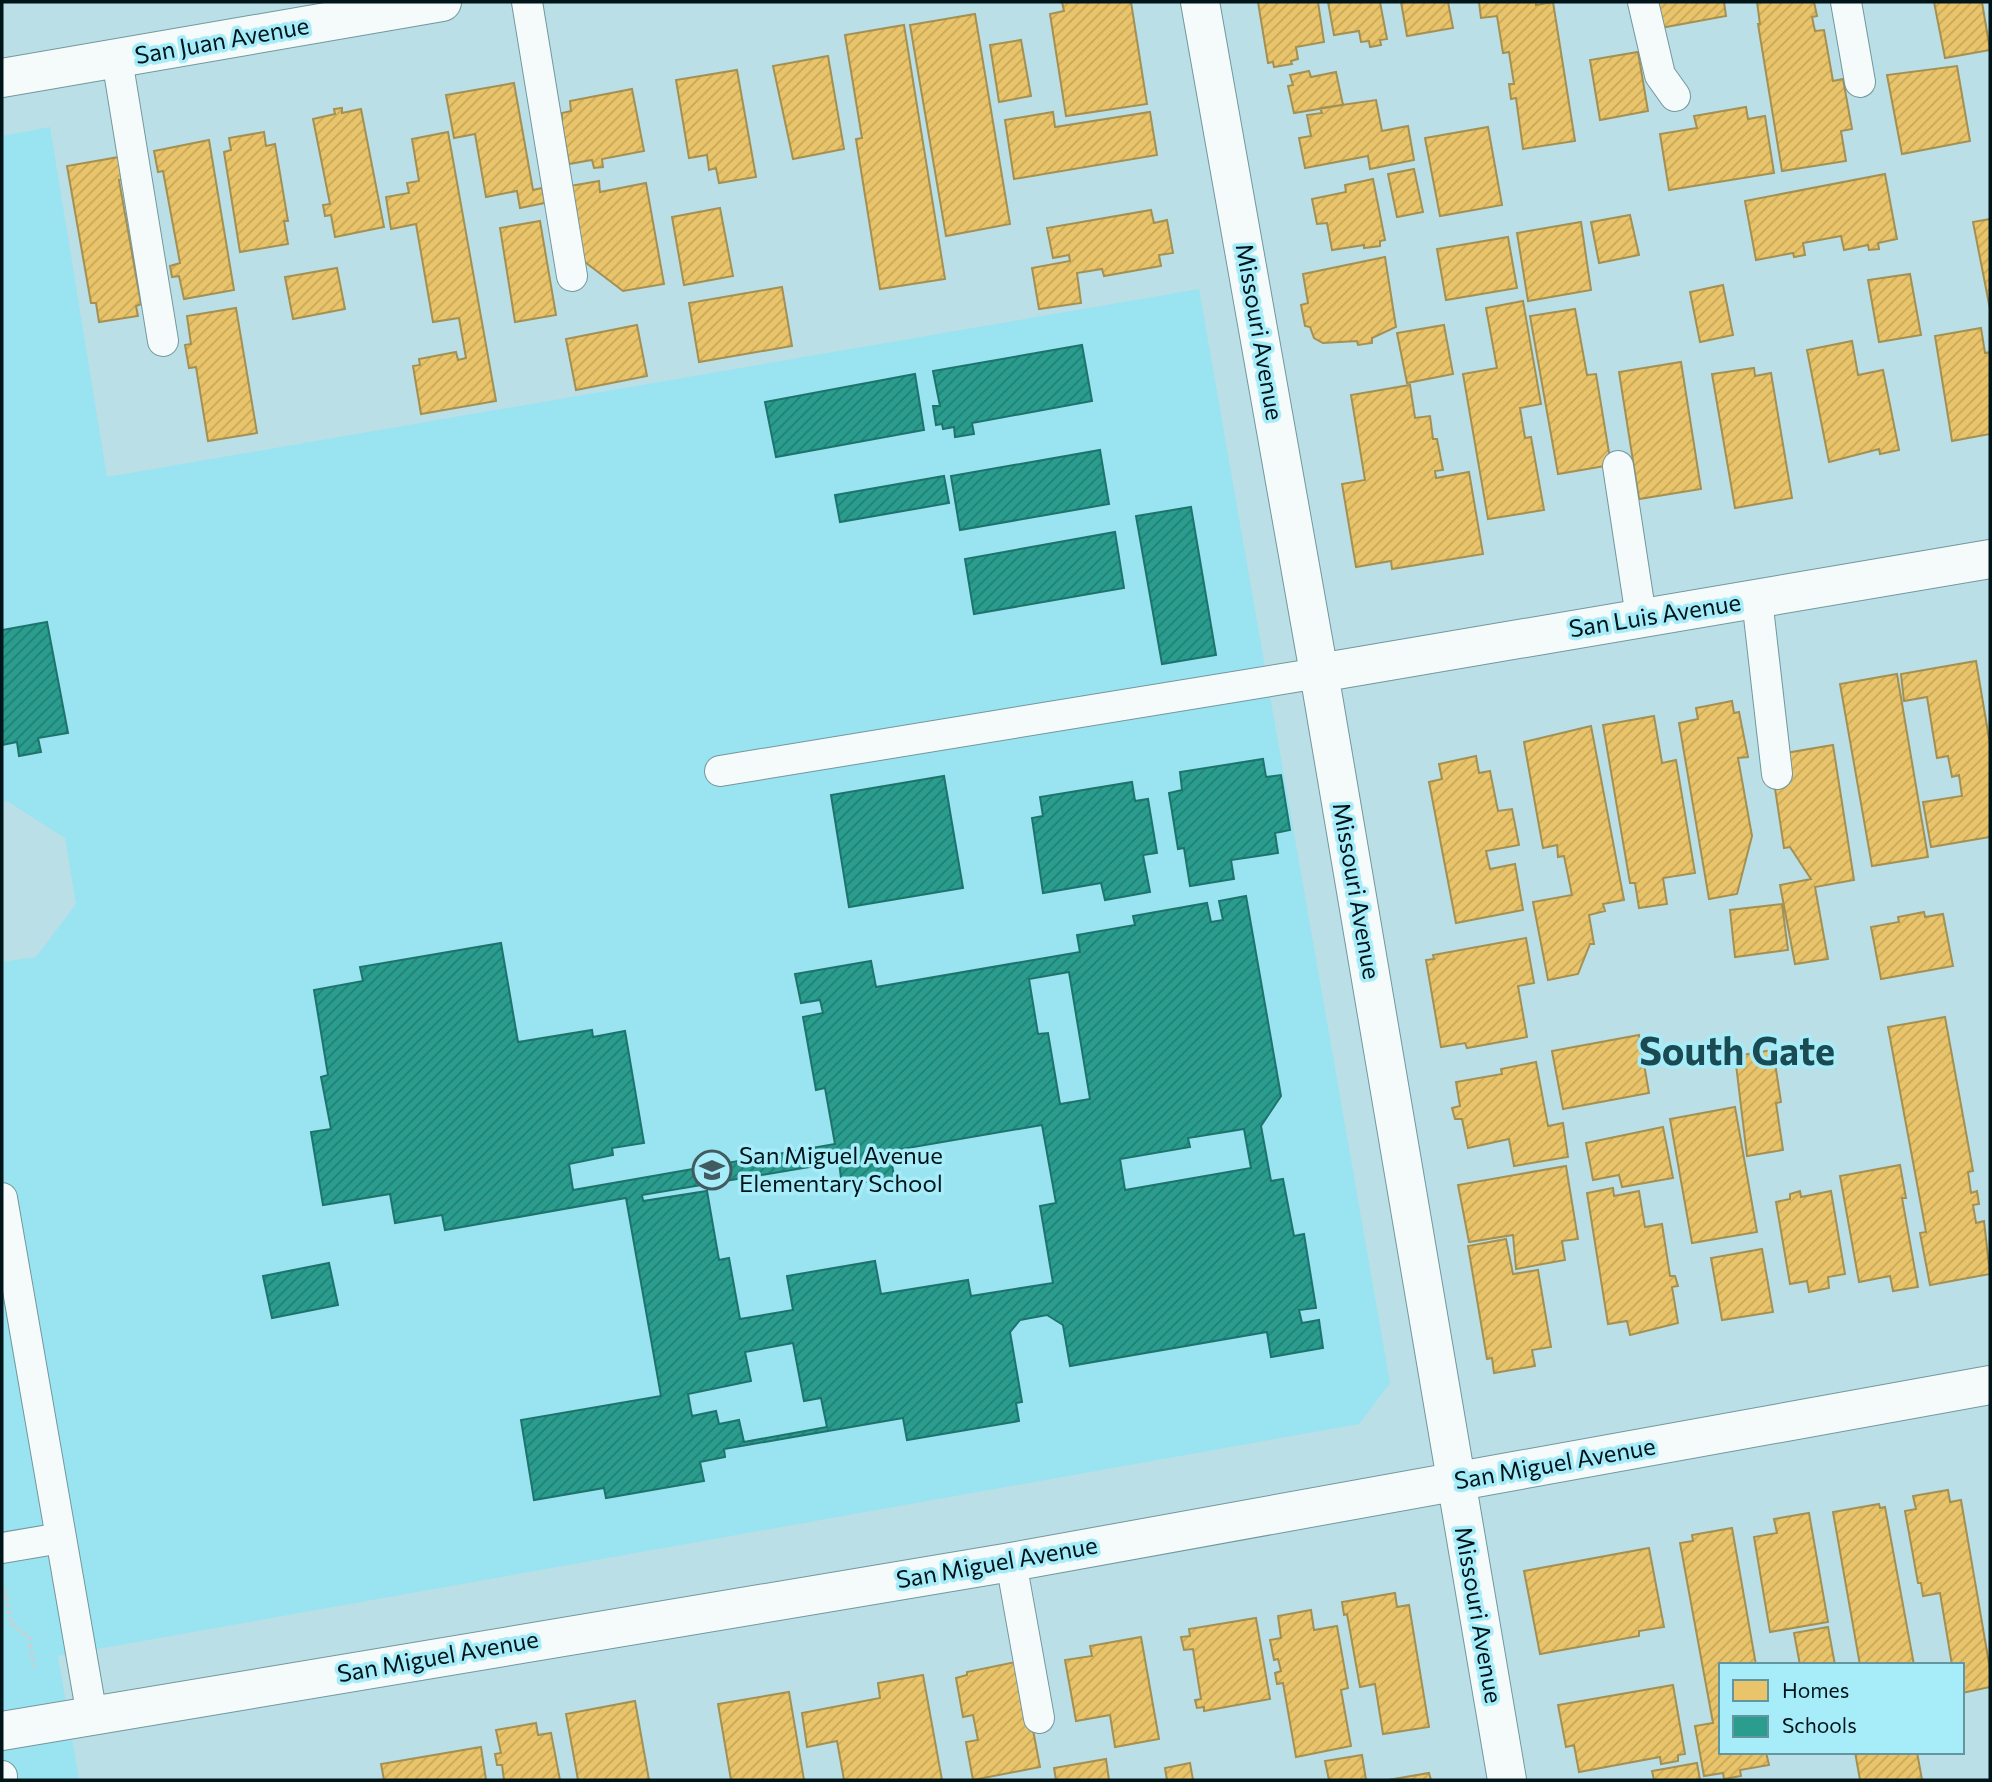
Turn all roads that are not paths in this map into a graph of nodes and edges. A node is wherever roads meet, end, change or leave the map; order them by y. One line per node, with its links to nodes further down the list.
1 (442, 2): 6 (street, San Juan Avenue)
2 (527, 2): 10 (lane)
3 (1200, 2): 16 (street, Missouri Avenue)
4 (1643, 2): 9 (lane)
5 (1846, 2): 8 (lane)
6 (117, 59): 7 (street, San Juan Avenue); 11 (lane)
7 (2, 78)
8 (1860, 82)
9 (1675, 96)
10 (572, 276)
11 (163, 341)
12 (1618, 466): 15 (lane)
13 (1990, 559): 14 (street, San Luis Avenue)
14 (1757, 599): 15 (street, San Luis Avenue); 18 (lane)
15 (1641, 618): 16 (street, San Luis Avenue)
16 (1319, 673): 17 (lane); 21 (street, Missouri Avenue)
17 (720, 771)
18 (1777, 774)
19 (2, 1198): 22 (lane)
20 (1990, 1385): 21 (street, San Miguel Avenue)
21 (1455, 1483): 24 (street, San Miguel Avenue); 28 (street, Missouri Avenue)
22 (61, 1538): 23 (lane); 25 (lane)
23 (2, 1548)
24 (1011, 1562): 25 (street, San Miguel Avenue); 26 (lane)
25 (92, 1716): 27 (street, San Miguel Avenue)
26 (1039, 1718)
27 (2, 1731)
28 (1507, 1780)

